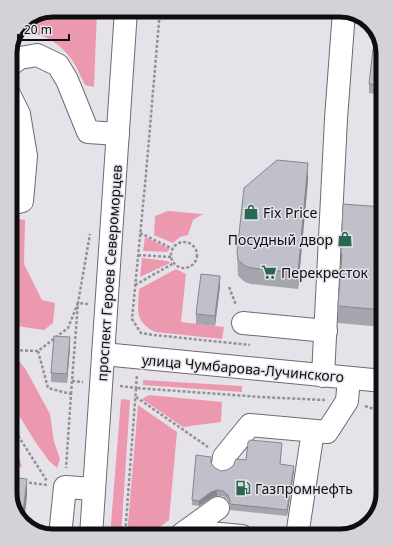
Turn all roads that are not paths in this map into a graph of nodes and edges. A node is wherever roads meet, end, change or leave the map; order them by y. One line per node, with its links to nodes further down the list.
1 (126, 17): 5 (street, проспект Героев Североморцев)
2 (344, 17): 8 (street)
3 (17, 60): 5 (street)
4 (17, 110): 6 (street)
5 (118, 134): 9 (street, проспект Героев Североморцев)
6 (17, 202)
7 (243, 323): 8 (street)
8 (326, 331): 10 (street)
9 (103, 354): 10 (street, улица Чумбарова-Лучинского); 15 (street, проспект Героев Североморцев)
10 (323, 376): 11 (street, улица Чумбарова-Лучинского)
11 (349, 378): 12 (street, улица Чумбарова-Лучинского); 13 (street)
12 (376, 381)
13 (313, 431): 14 (street); 20 (street)
14 (223, 460)
15 (94, 489): 17 (street); 18 (street, проспект Героев Североморцев)
16 (218, 508): 19 (street)
17 (61, 529)
18 (91, 529)
19 (189, 529)
20 (298, 529)

